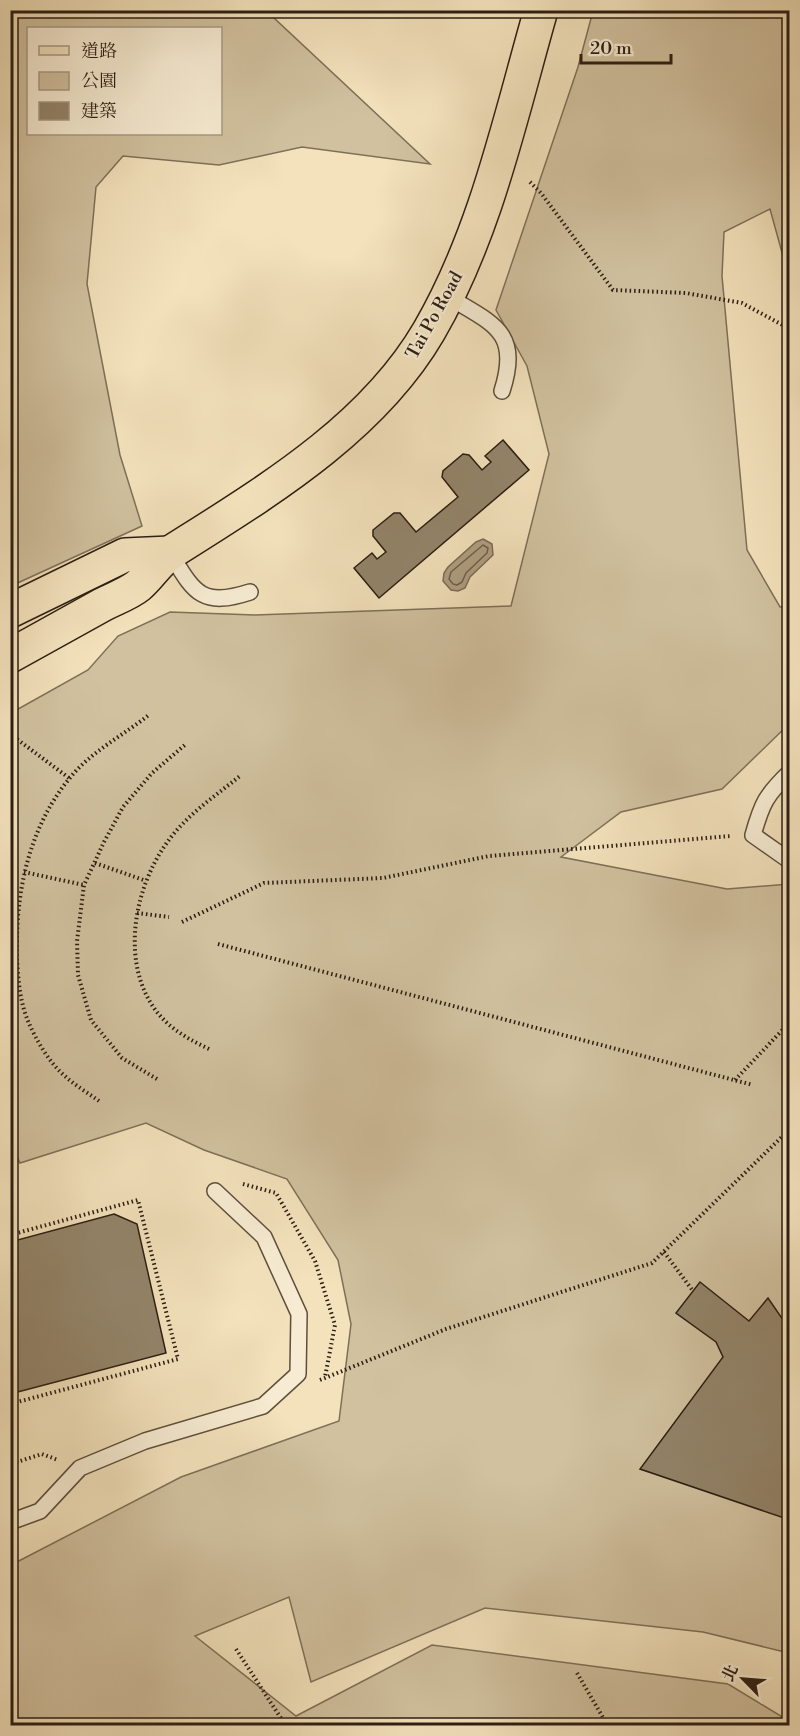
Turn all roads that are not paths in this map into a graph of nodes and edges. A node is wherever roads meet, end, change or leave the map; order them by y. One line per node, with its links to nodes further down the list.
1 (541, 10): 2 (main road, Tai Po Road)
2 (447, 296): 3 (lane); 4 (main road, Tai Po Road)
3 (502, 391)
4 (170, 553): 5 (lane); 6 (main road, Tai Po Road); 7 (main road, Tai Po Road)
5 (250, 592)
6 (10, 611)
7 (10, 656)
8 (789, 772): 9 (lane)
9 (789, 861)
10 (215, 1191): 11 (lane)
11 (10, 1522)

